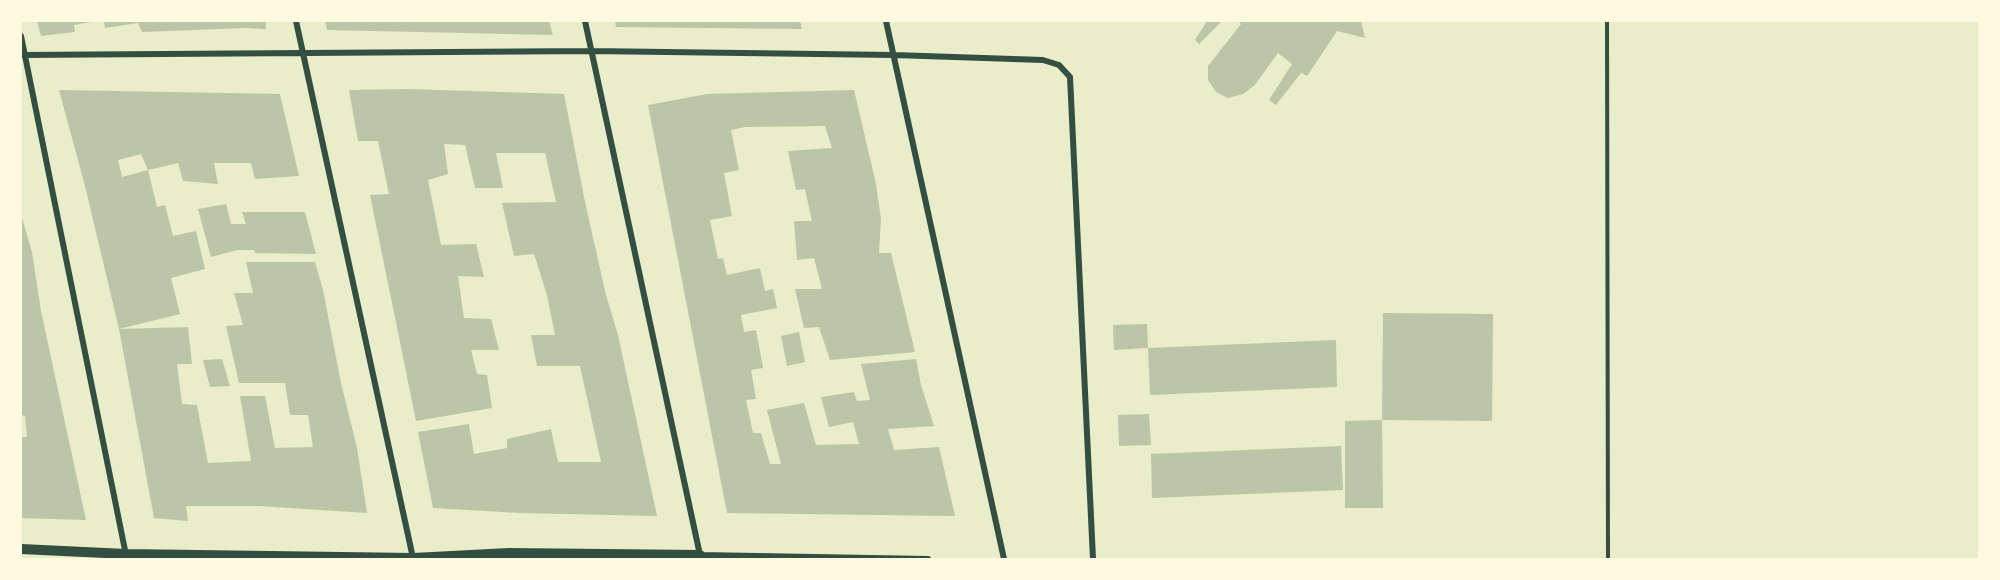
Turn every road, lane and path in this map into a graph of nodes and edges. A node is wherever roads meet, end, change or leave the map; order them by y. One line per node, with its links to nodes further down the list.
1 (296, 21): 6 (street)
2 (585, 21): 7 (street)
3 (886, 21): 9 (street)
4 (1607, 21): 17 (path)
5 (21, 36): 8 (street)
6 (302, 51): 7 (street); 8 (street); 13 (street)
7 (591, 51): 9 (street); 12 (street)
8 (23, 55): 11 (street)
9 (894, 55): 15 (street); 16 (street)
10 (21, 549): 11 (street)
11 (126, 556): 13 (street)
12 (700, 557): 13 (street); 14 (street)
13 (413, 558)
14 (928, 559)
15 (1004, 559)
16 (1094, 559)
17 (1608, 559)

